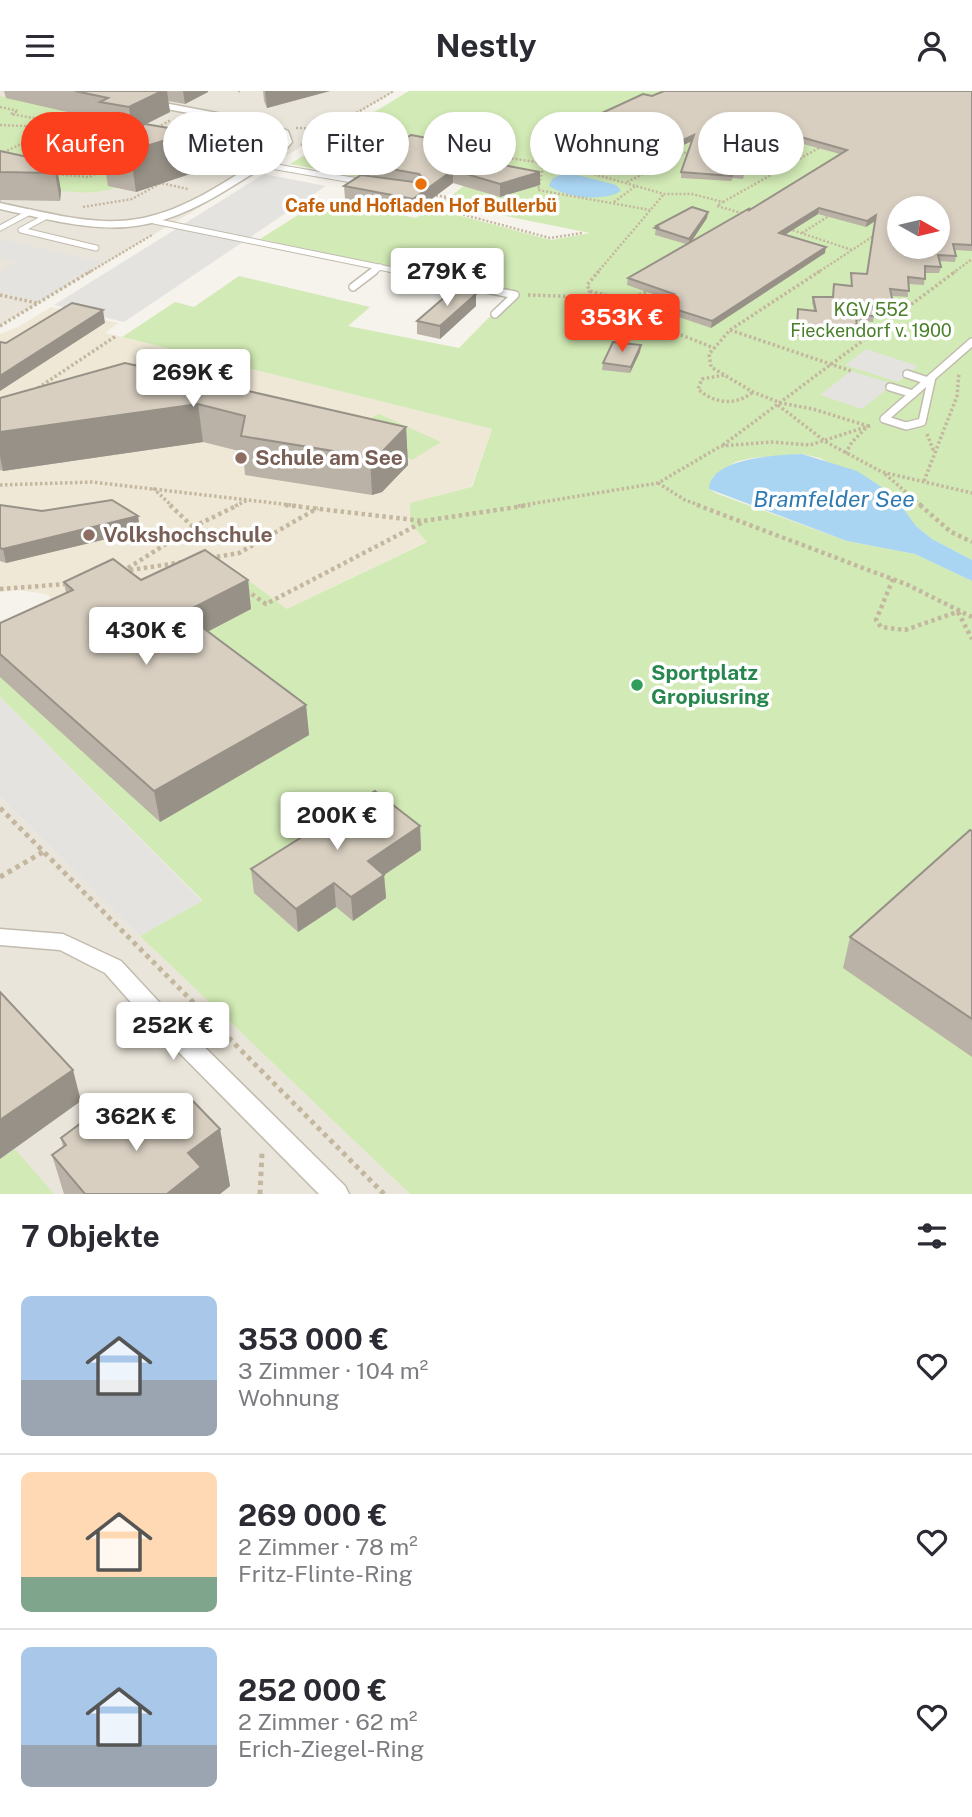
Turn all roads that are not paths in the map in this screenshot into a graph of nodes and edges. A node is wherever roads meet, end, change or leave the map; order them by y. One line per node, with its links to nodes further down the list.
1 (142, 102): 2 (street)
2 (199, 112)
3 (288, 169): 5 (lane)
4 (240, 175): 9 (street)
5 (378, 185)
6 (0, 206): 7 (street)
7 (30, 212): 8 (street); 10 (lane)
8 (52, 217): 9 (street); 11 (lane)
9 (154, 221): 12 (lane)
10 (0, 229)
11 (96, 248)
12 (380, 267): 13 (lane); 14 (lane)
13 (353, 287)
14 (495, 314)
15 (972, 342): 17 (lane)
16 (907, 375): 17 (lane)
17 (930, 379): 19 (lane); 19 (lane)
18 (890, 387): 19 (lane)
19 (913, 394)
20 (0, 937): 21 (street)
21 (336, 1194)

